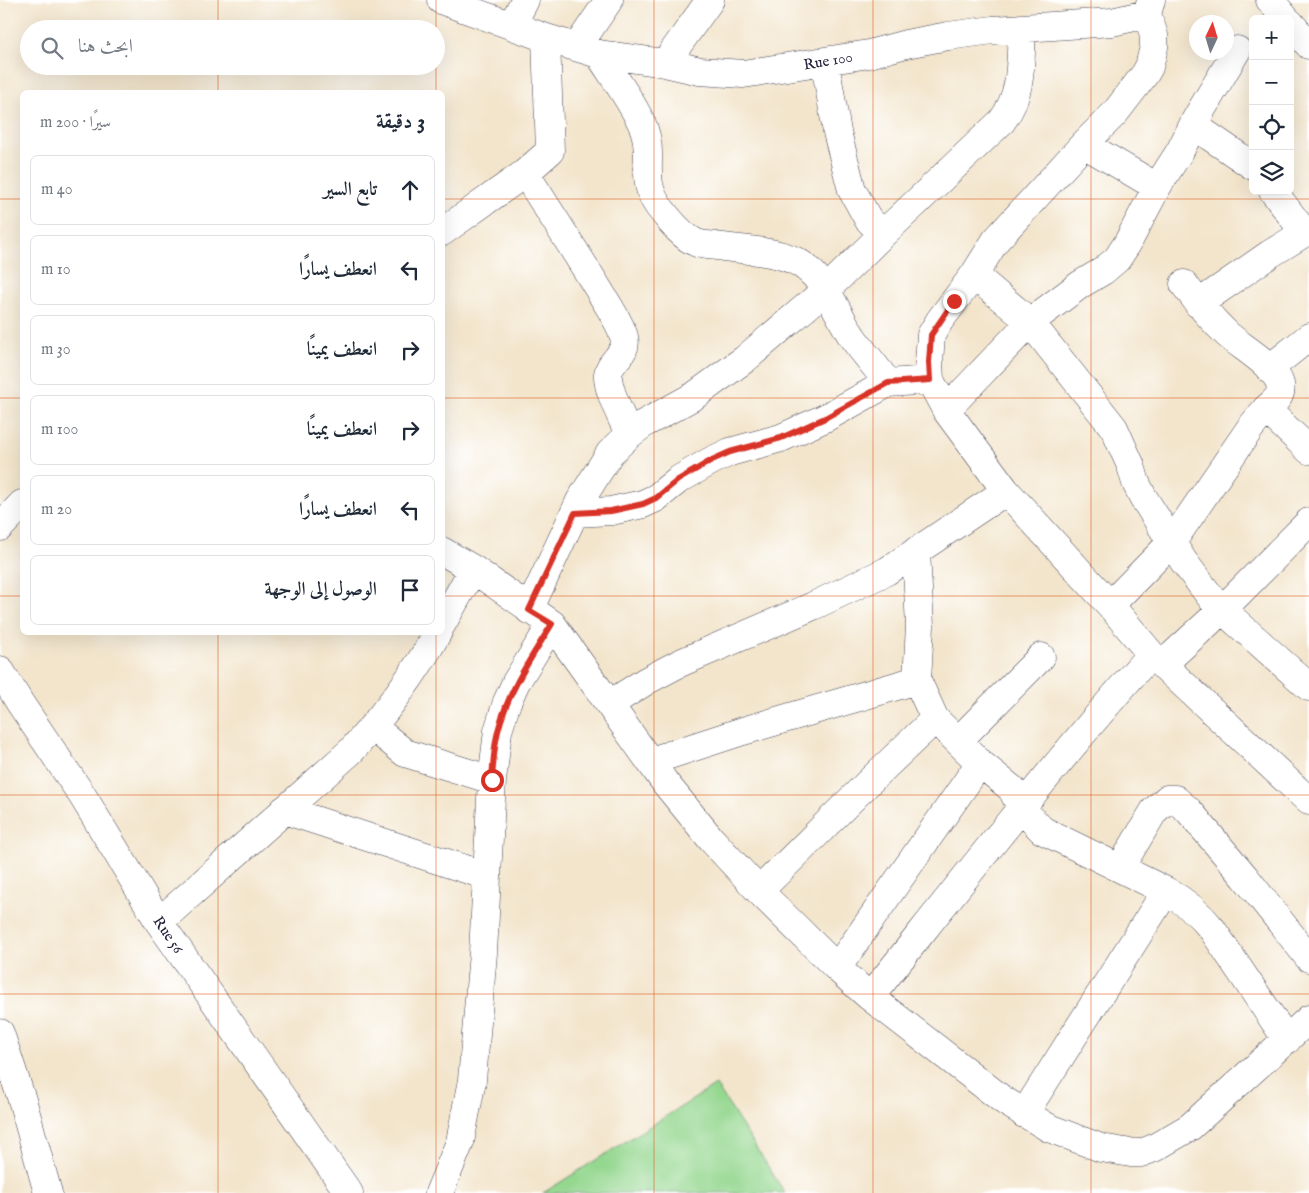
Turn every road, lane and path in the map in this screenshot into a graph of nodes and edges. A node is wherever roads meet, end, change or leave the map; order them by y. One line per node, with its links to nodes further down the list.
1 (526, 0): 7 (street)
2 (609, 0): 14 (street)
3 (1270, 0): 8 (street)
4 (702, 3): 15 (street)
5 (452, 4): 7 (street, Rue 100)
6 (1147, 5): 10 (street, Rue 100); 18 (street)
7 (501, 15): 11 (street, Rue 100)
8 (1283, 15)
9 (1294, 28): 12 (street)
10 (1022, 29): 16 (street, Rue 100); 25 (street)
11 (546, 38): 14 (street, Rue 100); 20 (street)
12 (1309, 45)
13 (1237, 50): 17 (street)
14 (588, 51): 15 (street, Rue 100); 27 (street)
15 (666, 63): 16 (street, Rue 100)
16 (825, 63): 25 (street)
17 (1193, 125): 19 (street); 21 (street)
18 (1084, 144): 21 (street); 26 (street)
19 (1249, 163)
20 (525, 173): 23 (street); 35 (street)
21 (1157, 187): 28 (street)
22 (1276, 195): 24 (street)
23 (445, 230)
24 (1307, 231): 30 (street)
25 (883, 234): 27 (street)
26 (974, 275): 28 (street); 31 (street)
27 (826, 290): 32 (street); 35 (street)
28 (1030, 322): 34 (street); 42 (street)
29 (1309, 337): 30 (street)
30 (1270, 368): 33 (street)
31 (930, 380): 32 (street); 34 (street)
32 (888, 383): 39 (street)
33 (1266, 409): 36 (street); 42 (street)
34 (946, 410): 37 (street)
35 (629, 435): 39 (street)
36 (1309, 450)
37 (1006, 490): 43 (street); 46 (street)
38 (20, 506): 41 (street)
39 (575, 513): 47 (street)
40 (1309, 522): 48 (street)
41 (0, 527)
42 (1172, 542): 46 (street); 48 (street)
43 (916, 551): 55 (street); 57 (street)
44 (445, 553): 45 (street)
45 (473, 569): 47 (street); 49 (street)
46 (1110, 605): 53 (street)
47 (529, 610): 50 (street)
48 (1223, 610): 53 (street); 56 (street)
49 (445, 619)
50 (552, 624): 57 (street); 63 (street)
51 (436, 635): 59 (street)
52 (1041, 656): 60 (street)
53 (1156, 660): 64 (street); 65 (street)
54 (0, 670): 71 (street, Rue 56)
55 (916, 680): 58 (street); 61 (street)
56 (1309, 687)
57 (610, 704): 61 (street)
58 (935, 719): 60 (street); 69 (street)
59 (373, 727): 63 (street); 66 (street)
60 (958, 741): 62 (street)
61 (651, 761): 69 (street)
62 (980, 763): 65 (street); 73 (street)
63 (492, 780): 68 (street)
64 (1309, 801)
65 (1021, 808): 67 (street); 74 (street)
66 (284, 810): 68 (street); 71 (street)
67 (1120, 868): 70 (street); 72 (street)
68 (487, 876): 81 (street)
69 (759, 891): 73 (street)
70 (1166, 891): 77 (street); 78 (street)
71 (159, 922): 80 (street, Rue 56)
72 (1309, 958)
73 (837, 968): 74 (street)
74 (870, 997): 78 (street)
75 (1309, 1019): 77 (street)
76 (0, 1033): 79 (street)
77 (1287, 1040): 78 (street)
78 (1024, 1114)
79 (48, 1193)
80 (349, 1193)
81 (439, 1193)

